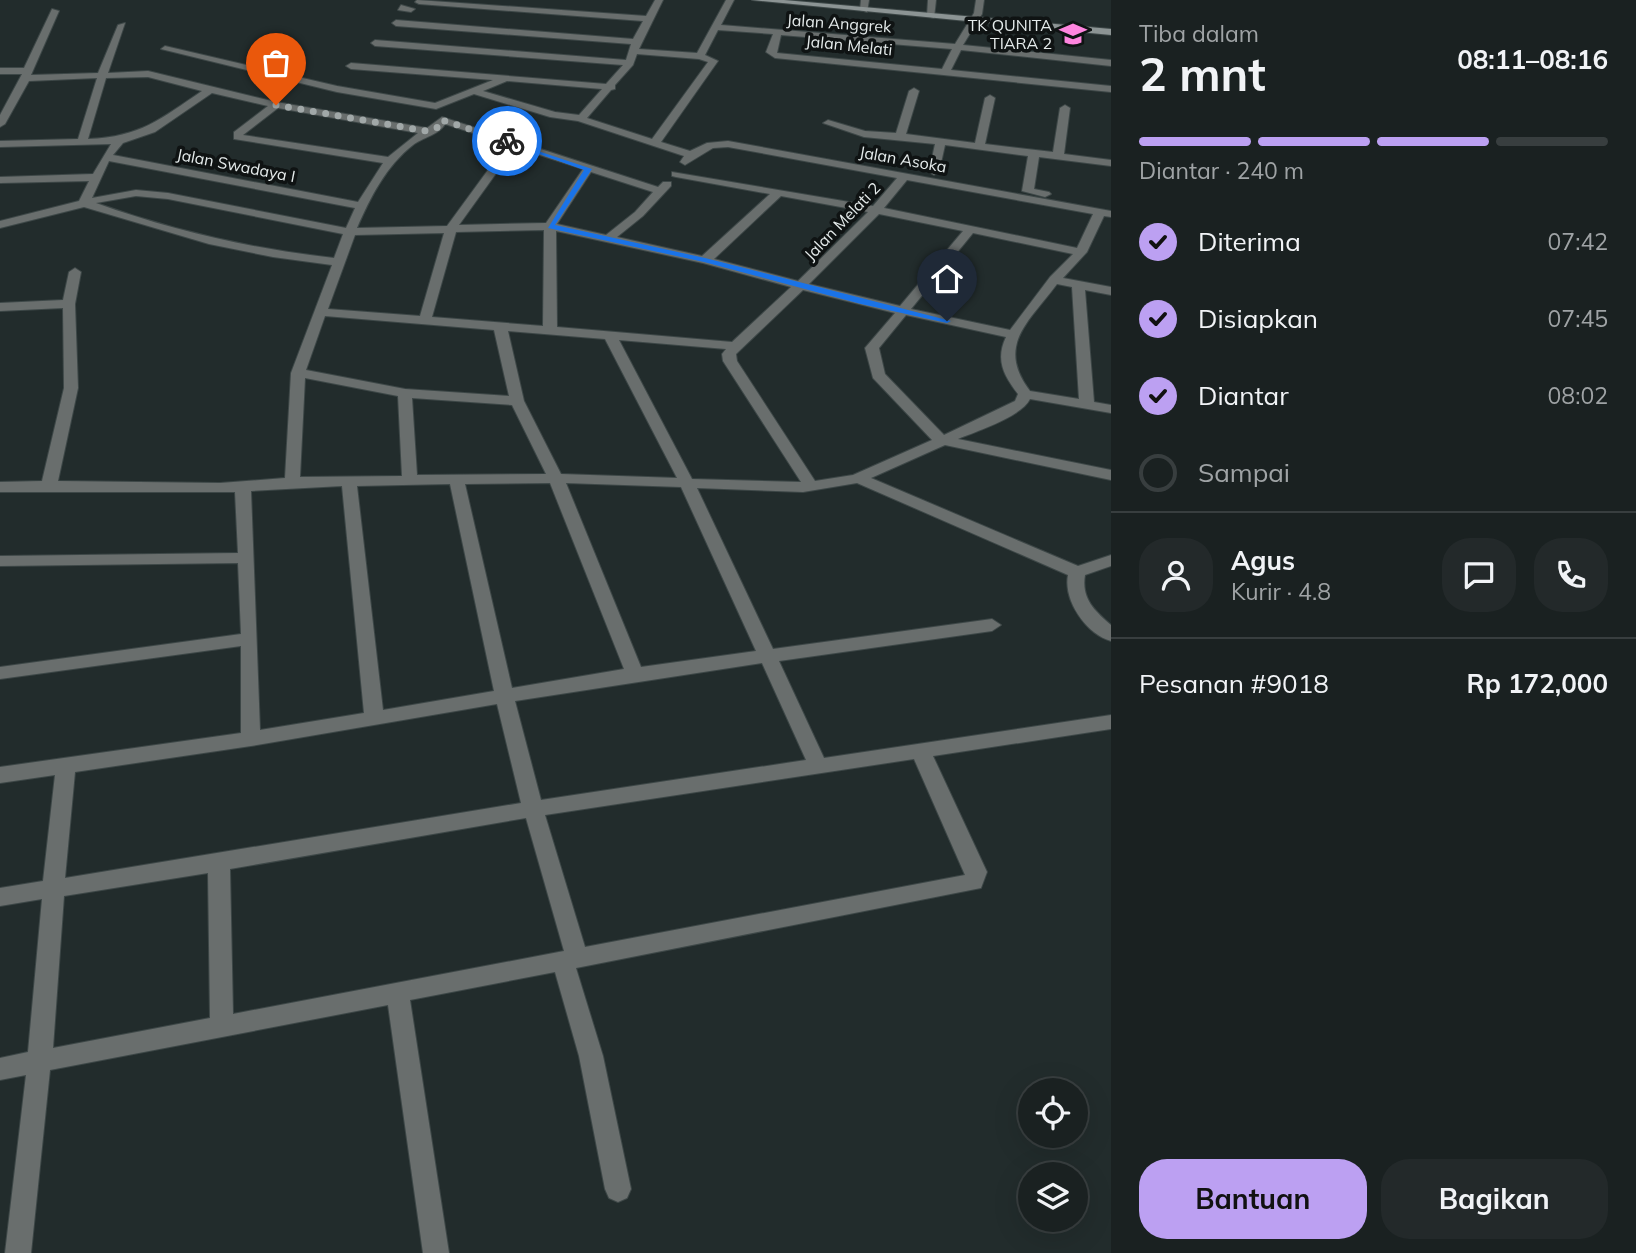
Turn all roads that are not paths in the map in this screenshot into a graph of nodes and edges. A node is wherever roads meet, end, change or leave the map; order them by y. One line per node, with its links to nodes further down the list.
1 (659, 0): 11 (street)
2 (730, 0): 15 (street)
3 (756, 0): 4 (street)
4 (762, 0): 8 (street)
5 (932, 0): 10 (street)
6 (980, 0): 12 (street)
7 (413, 5): 11 (street); 13 (street)
8 (865, 5): 10 (street)
9 (55, 11): 30 (street)
10 (931, 16): 12 (street)
11 (649, 19): 19 (street)
12 (972, 20): 17 (street); 20 (street)
13 (396, 23): 18 (street); 19 (street)
14 (122, 25): 29 (street)
15 (718, 27): 16 (street, Jalan Anggrek); 23 (street)
16 (778, 32): 20 (street, Jalan Anggrek); 28 (street, Jalan Melati)
17 (1111, 32)
18 (375, 43): 22 (street); 25 (street)
19 (636, 46): 23 (street); 25 (street)
20 (957, 47): 26 (street, Jalan Anggrek); 28 (street)
21 (165, 49): 31 (street)
22 (367, 50)
23 (700, 56): 51 (street)
24 (359, 58): 31 (street)
25 (630, 63): 33 (street)
26 (1111, 63)
27 (0, 71): 30 (street)
28 (945, 72): 34 (street)
29 (103, 73): 30 (street); 35 (street); 48 (street)
30 (26, 74): 43 (street)
31 (342, 76): 32 (street); 37 (street)
32 (507, 78): 33 (street); 37 (street)
33 (612, 87): 41 (street)
34 (1111, 89)
35 (210, 90): 39 (street); 47 (street)
36 (914, 91): 45 (street)
37 (476, 92): 41 (street)
38 (989, 99): 52 (street)
39 (276, 105): 44 (street); 57 (street)
40 (1065, 107): 55 (street)
41 (581, 118): 51 (street)
42 (828, 123): 45 (street)
43 (0, 124)
44 (426, 131): 49 (street); 57 (street)
45 (900, 136): 46 (street)
46 (940, 140): 52 (street); 60 (street)
47 (119, 141): 48 (street); 56 (street)
48 (82, 142): 50 (street)
49 (513, 143): 59 (street); 74 (street)
50 (0, 144)
51 (654, 144): 54 (street)
52 (980, 145): 53 (street)
53 (1034, 152): 55 (street); 68 (street)
54 (691, 155): 61 (street); 62 (street, Jalan Asoka)
55 (1058, 156): 58 (street)
56 (106, 157): 63 (street); 69 (street, Jalan Swadaya I)
57 (391, 161): 69 (street)
58 (1111, 163)
59 (588, 169): 65 (street); 73 (street)
60 (934, 172)
61 (676, 174): 65 (street); 66 (street)
62 (905, 175): 70 (street, Jalan Melati 2); 71 (street, Jalan Asoka)
63 (97, 177): 64 (street); 67 (street)
64 (0, 180)
65 (661, 191): 77 (street)
66 (779, 192): 70 (street); 79 (street)
67 (83, 203): 72 (street); 76 (street); 80 (street)
68 (1111, 205)
69 (360, 206): 76 (street)
70 (876, 210): 75 (street); 83 (street, Jalan Melati 2)
71 (1106, 213): 78 (street)
72 (0, 225)
73 (550, 226): 74 (street); 77 (street); 92 (street)
74 (451, 228): 76 (street); 90 (street)
75 (971, 229): 78 (street); 88 (street)
76 (350, 232): 80 (street)
77 (608, 239): 79 (street)
78 (1080, 252): 82 (street)
79 (705, 260): 83 (street)
80 (338, 262): 89 (street)
81 (75, 272): 86 (street)
82 (1055, 280): 84 (street); 93 (street)
83 (798, 285): 88 (street); 95 (street, Jalan Melati 2)
84 (1078, 285): 85 (street); 100 (street)
85 (1111, 291)
86 (69, 304): 87 (street); 111 (street)
87 (0, 307)
88 (903, 311): 93 (street); 102 (street)
89 (319, 312): 90 (street); 96 (street)
90 (425, 320): 91 (street)
91 (500, 327): 92 (street); 99 (street)
92 (550, 331): 94 (street)
93 (1013, 335): 98 (street)
94 (610, 336): 95 (street); 110 (street)
95 (736, 346): 112 (street)
96 (298, 373): 97 (street); 109 (street)
97 (405, 393): 99 (street); 107 (street)
98 (1025, 394): 100 (street); 102 (street)
99 (517, 401): 105 (street)
100 (1087, 405): 101 (street)
101 (1111, 409)
102 (941, 440): 103 (street); 106 (street)
103 (1111, 475)
104 (456, 478): 105 (street); 107 (street); 125 (street)
105 (555, 478): 110 (street); 124 (street)
106 (858, 478): 112 (street); 118 (street)
107 (410, 479): 108 (street)
108 (349, 480): 109 (street); 126 (street)
109 (292, 482): 114 (street)
110 (687, 483): 112 (street); 122 (street)
111 (49, 485): 113 (street); 114 (street)
112 (811, 486)
113 (0, 487)
114 (243, 489): 115 (street)
115 (247, 558): 116 (street); 121 (street)
116 (0, 561)
117 (1111, 561): 118 (street)
118 (1077, 572): 120 (street)
119 (992, 625): 122 (street)
120 (1111, 635)
121 (250, 639): 123 (street); 128 (street)
122 (765, 655): 124 (street); 131 (street)
123 (0, 673)
124 (635, 674): 125 (street)
125 (504, 694): 126 (street); 133 (street)
126 (374, 717): 128 (street)
127 (1111, 722): 129 (street)
128 (251, 739): 130 (street)
129 (921, 752): 131 (street); 137 (street)
130 (66, 766): 132 (street); 135 (street)
131 (819, 767): 133 (street)
132 (0, 775)
133 (533, 809): 134 (street); 137 (street)
134 (219, 863): 135 (street); 139 (street)
135 (55, 889): 136 (street); 140 (street)
136 (0, 897)
137 (570, 961): 138 (street); 142 (street)
138 (398, 993): 139 (street); 144 (street)
139 (222, 1027): 140 (street)
140 (40, 1062): 141 (street); 143 (street)
141 (0, 1069)
142 (618, 1189)
143 (18, 1253)
144 (436, 1253)

